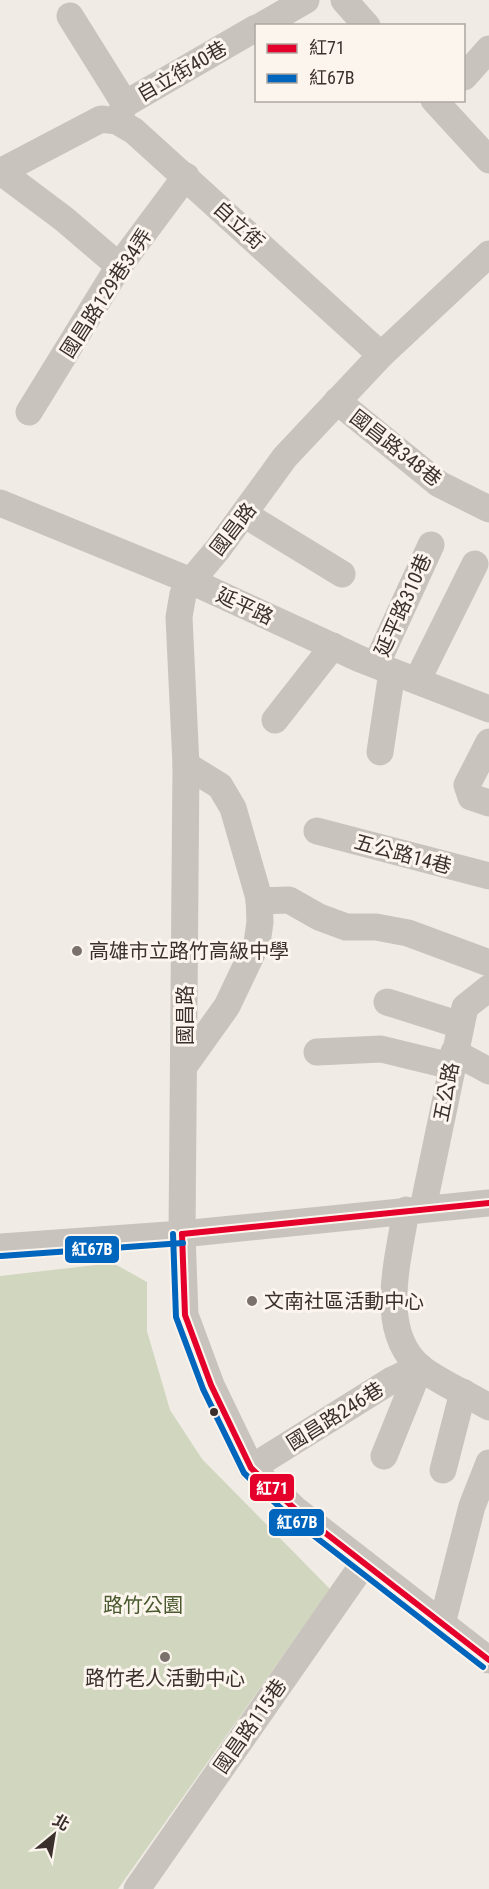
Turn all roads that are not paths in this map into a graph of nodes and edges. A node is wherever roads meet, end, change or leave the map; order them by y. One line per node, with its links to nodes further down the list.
1 (306, 0): 4 (street)
2 (344, 0): 5 (street)
3 (70, 16): 10 (street)
4 (264, 24)
5 (365, 24)
6 (255, 29): 10 (street, 自立街40巷)
7 (489, 49): 8 (street)
8 (465, 76)
9 (438, 102): 11 (street)
10 (121, 113): 12 (street); 13 (street, 自立街)
11 (489, 160)
12 (0, 172): 15 (street)
13 (186, 176): 15 (street, 國昌路129巷34弄); 16 (street, 自立街)
14 (489, 254): 16 (street, 國昌路)
15 (119, 266): 18 (street, 國昌路129巷34弄)
16 (381, 355): 17 (street, 國昌路)
17 (337, 401): 20 (street, 國昌路348巷); 21 (street, 國昌路)
18 (28, 412)
19 (0, 503): 25 (street, 延平路)
20 (489, 509)
21 (244, 514): 24 (street); 25 (street, 國昌路)
22 (431, 545): 27 (street, 延平路310巷)
23 (475, 564): 27 (street)
24 (342, 574)
25 (191, 581): 26 (street, 延平路); 32 (street, 國昌路)
26 (333, 646): 27 (street, 延平路); 29 (street)
27 (395, 672): 28 (street, 延平路); 31 (street)
28 (486, 699)
29 (276, 720)
30 (489, 742): 33 (street)
31 (380, 752)
32 (186, 765): 36 (street); 43 (street, 國昌路)
33 (489, 803)
34 (317, 831): 35 (street, 五公路14巷)
35 (489, 876)
36 (259, 901): 37 (street); 43 (street)
37 (489, 963)
38 (489, 988): 40 (street, 五公路)
39 (387, 1002): 40 (street)
40 (460, 1025): 42 (street, 五公路)
41 (317, 1052): 42 (street)
42 (452, 1059): 44 (street); 46 (street, 五公路)
43 (184, 1065): 47 (street, 國昌路)
44 (489, 1071)
45 (489, 1203): 46 (street)
46 (414, 1209): 47 (street); 49 (street, 五公路)
47 (182, 1234): 48 (street); 54 (street, 國昌路)
48 (0, 1247)
49 (420, 1367): 50 (street); 52 (street); 54 (street, 國昌路246巷)
50 (463, 1392): 51 (street); 55 (street)
51 (489, 1407)
52 (384, 1456)
53 (489, 1463): 56 (street)
54 (251, 1468): 57 (street, 國昌路)
55 (443, 1470)
56 (481, 1508): 58 (street)
57 (364, 1563): 58 (street, 國昌路); 60 (street, 國昌路115巷)
58 (442, 1624): 59 (street, 國昌路)
59 (489, 1660)
60 (137, 1889)

